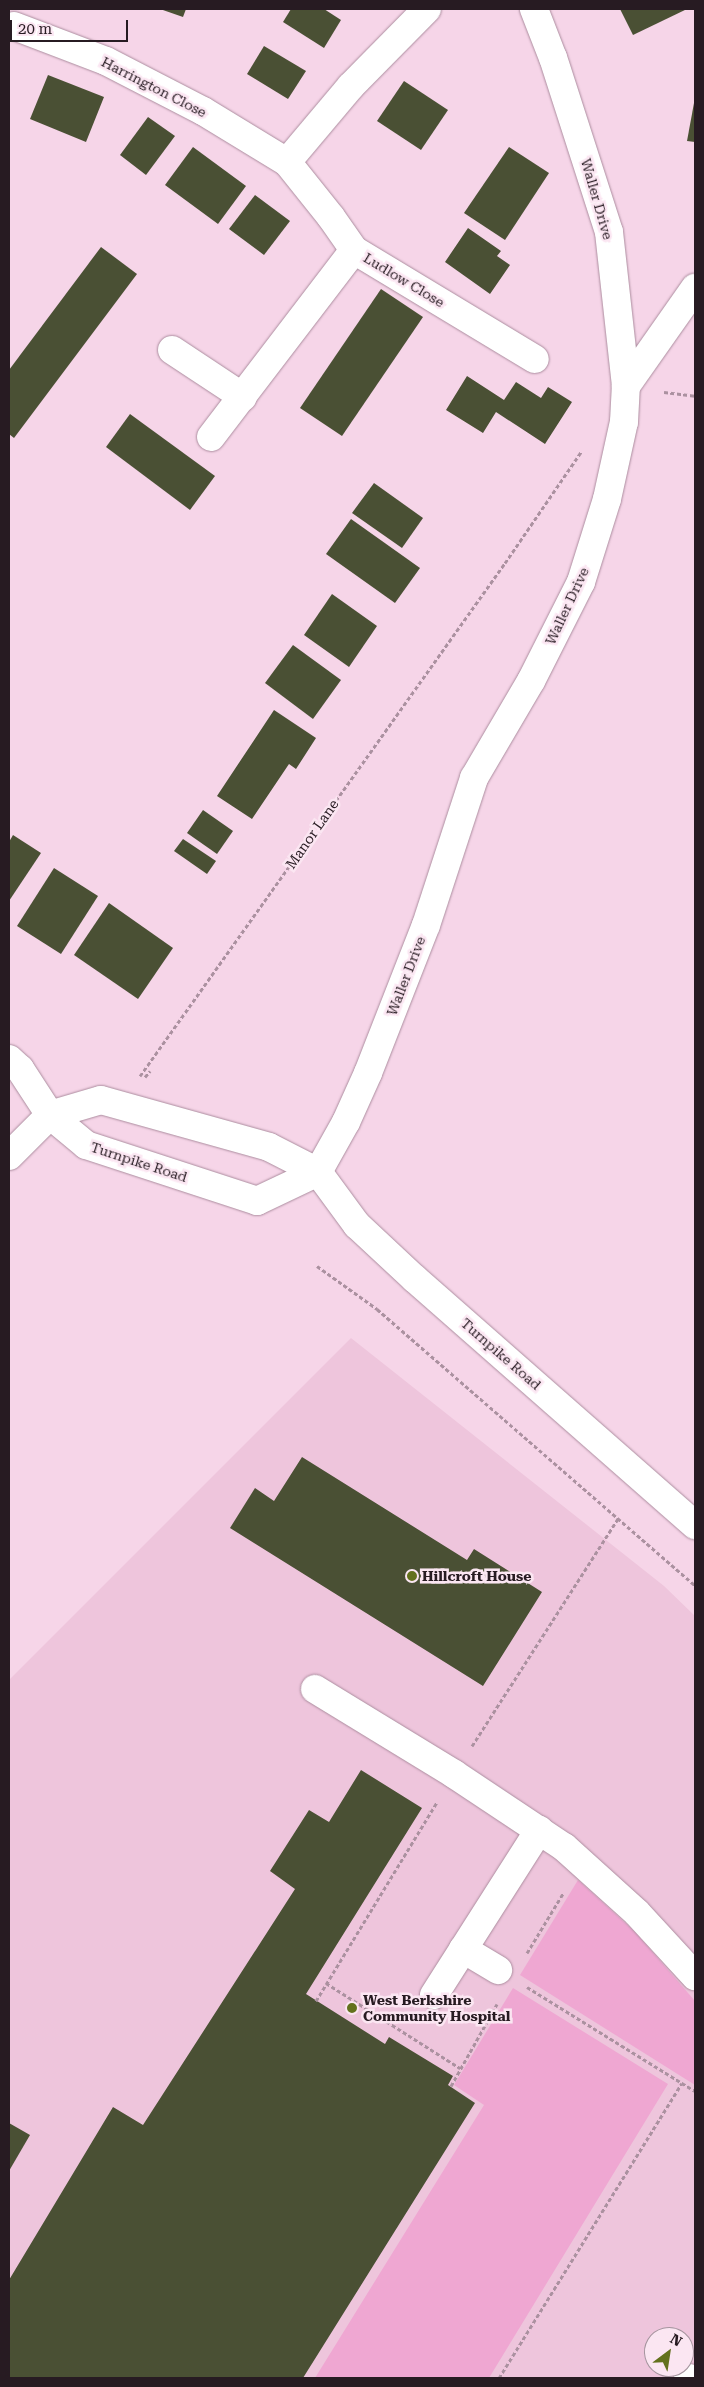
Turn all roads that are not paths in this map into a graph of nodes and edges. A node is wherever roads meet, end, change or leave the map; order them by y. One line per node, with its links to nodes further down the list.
1 (427, 9): 4 (street)
2 (534, 9): 9 (street, Waller Drive)
3 (14, 25): 4 (street, Harrington Close)
4 (287, 162): 5 (street, Harrington Close)
5 (354, 250): 8 (street, Ludlow Close); 10 (street, Ludlow Close)
6 (695, 288): 9 (street)
7 (172, 350): 10 (street)
8 (535, 359)
9 (626, 386): 15 (street, Waller Drive)
10 (243, 397): 11 (street, Ludlow Close)
11 (211, 437)
12 (9, 1059): 13 (street, Turnpike Road)
13 (50, 1115): 14 (street); 15 (street, Turnpike Road); 15 (street, Turnpike Road)
14 (9, 1156)
15 (318, 1172): 16 (street, Turnpike Road)
16 (695, 1525)
17 (315, 1689): 18 (street)
18 (539, 1830): 19 (street); 20 (street)
19 (463, 1949): 21 (street); 22 (street)
20 (695, 1976)
21 (509, 1977)
22 (434, 1995)

